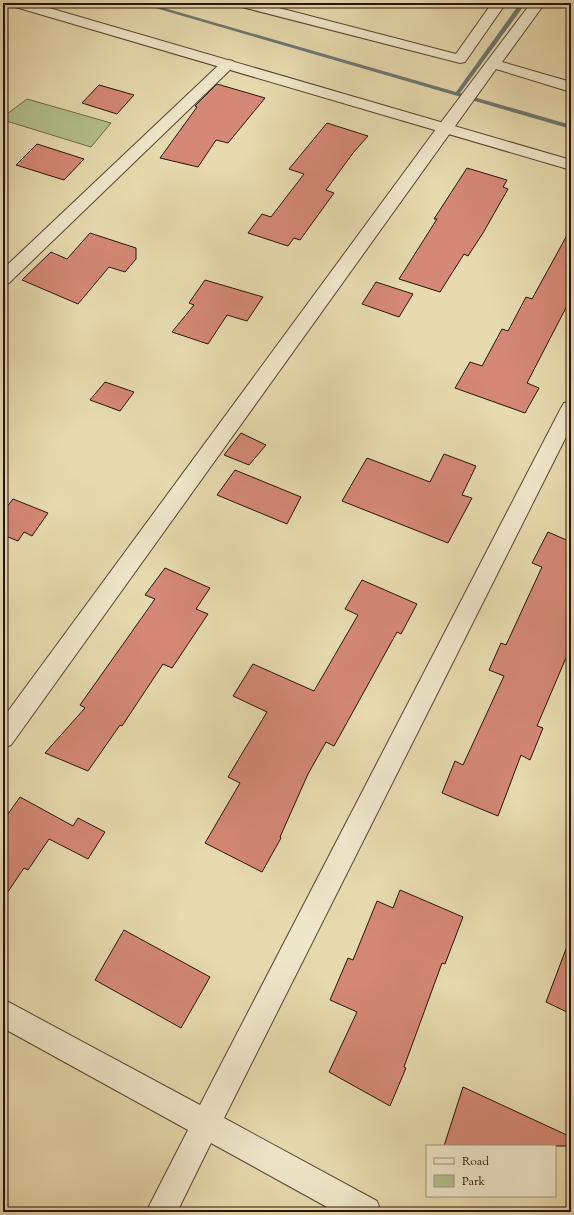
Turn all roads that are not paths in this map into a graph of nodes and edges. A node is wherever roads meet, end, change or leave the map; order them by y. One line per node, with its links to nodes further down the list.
1 (16, 3): 5 (street)
2 (243, 3): 3 (street)
3 (499, 3)
4 (538, 3): 6 (street)
5 (228, 64): 8 (street); 10 (street)
6 (494, 64): 7 (street); 8 (street)
7 (571, 87)
8 (445, 128): 9 (street); 12 (street)
9 (571, 165)
10 (3, 279)
11 (571, 408): 14 (street)
12 (3, 737)
13 (3, 1013): 14 (street)
14 (206, 1124): 15 (street); 16 (street)
15 (161, 1212)
16 (366, 1212)

